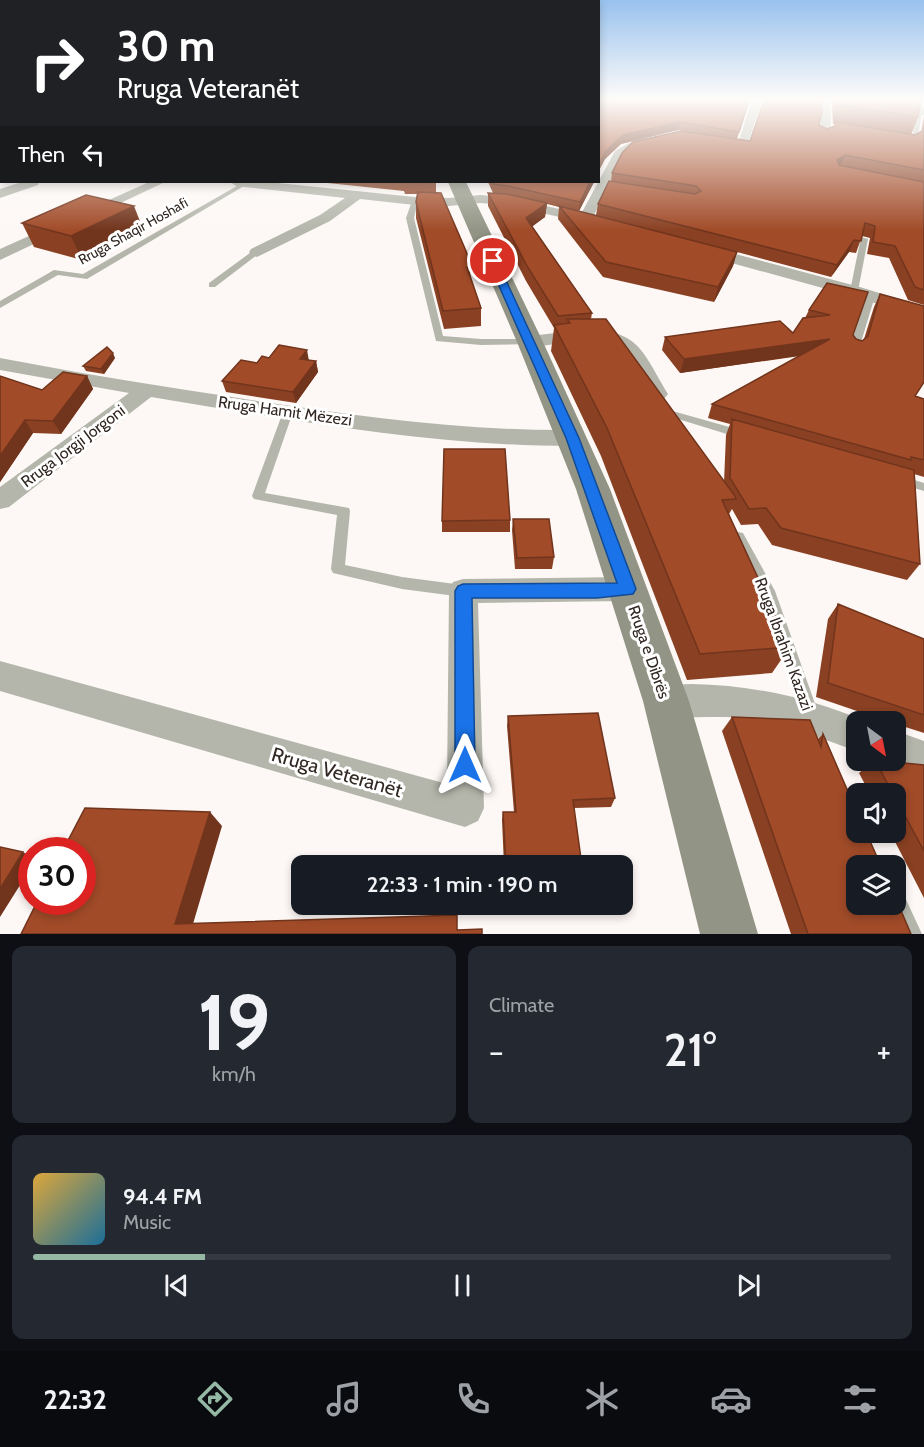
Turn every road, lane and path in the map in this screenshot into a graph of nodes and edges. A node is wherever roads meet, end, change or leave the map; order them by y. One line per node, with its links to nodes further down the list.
1 (642, 144): 12 (street)
2 (722, 144): 3 (street)
3 (743, 144)
4 (30, 183): 9 (street)
5 (157, 183): 17 (street)
6 (239, 183): 21 (lane, Rruga Shaqir Hoshafi)
7 (250, 183): 10 (street)
8 (461, 191): 11 (street); 12 (street); 23 (main road, Rruga e Dibrës)
9 (0, 194)
10 (357, 195): 11 (street); 16 (street)
11 (415, 201): 23 (lane)
12 (585, 219): 13 (street)
13 (606, 224)
14 (864, 239): 19 (lane)
15 (691, 248): 19 (street)
16 (257, 252): 18 (lane)
17 (0, 255)
18 (212, 285)
19 (854, 291): 20 (street)
20 (871, 296): 22 (street); 24 (lane)
21 (0, 305)
22 (924, 313)
23 (530, 342): 28 (street); 29 (main road, Rruga e Dibrës)
24 (854, 349)
25 (0, 364): 26 (street, Rruga Hamit Mëzezi)
26 (146, 391): 27 (street, Rruga Hamit Mëzezi); 34 (street, Rruga Jorgji Jorgoni)
27 (288, 412): 29 (street, Rruga Hamit Mëzezi); 37 (lane)
28 (669, 413): 30 (lane); 31 (street)
29 (572, 438): 36 (main road, Rruga e Dibrës)
30 (753, 438)
31 (685, 441)
32 (889, 477): 33 (lane)
33 (924, 487)
34 (0, 500)
35 (729, 519): 40 (lane, Rruga Ibrahim Kazazi)
36 (627, 589): 37 (street); 39 (main road, Rruga e Dibrës)
37 (463, 591): 38 (street, Rruga Veteranët)
38 (0, 676)
39 (666, 701): 40 (street); 45 (main road, Rruga e Dibrës)
40 (817, 729): 41 (street)
41 (846, 733)
42 (906, 752): 43 (street)
43 (924, 759)
44 (903, 915): 46 (lane)
45 (729, 934)
46 (911, 934)

